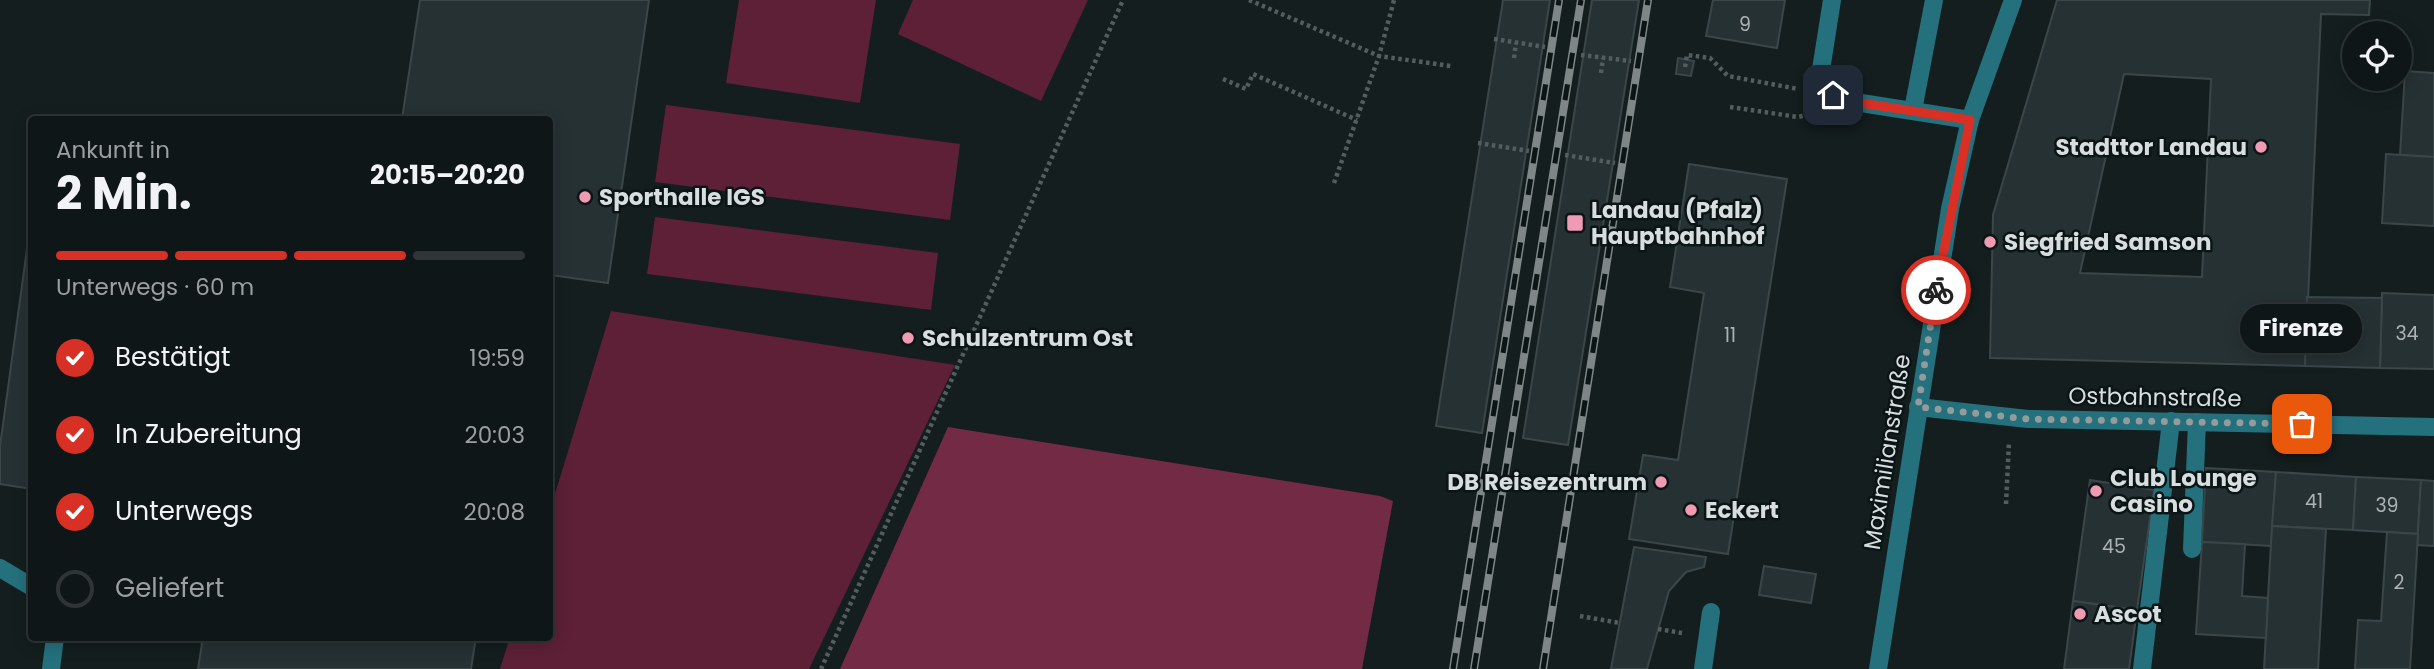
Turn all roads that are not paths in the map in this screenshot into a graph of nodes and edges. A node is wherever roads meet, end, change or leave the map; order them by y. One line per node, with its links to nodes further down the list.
1 (1832, 0): 4 (street)
2 (1934, 0): 4 (street)
3 (2013, 0): 5 (street, Maximilianstraße)
4 (1913, 110): 5 (street)
5 (1970, 120): 6 (street, Maximilianstraße)
6 (1918, 407): 7 (street, Ostbahnstraße); 17 (street, Maximilianstraße)
7 (2171, 421): 8 (street, Ostbahnstraße); 18 (street)
8 (2197, 422): 9 (street, Ostbahnstraße); 10 (street)
9 (2434, 427)
10 (2192, 549)
11 (0, 568): 12 (street)
12 (28, 585)
13 (1711, 612): 16 (street)
14 (54, 641): 15 (street)
15 (51, 669)
16 (1703, 669)
17 (1878, 669)
18 (2142, 669)

